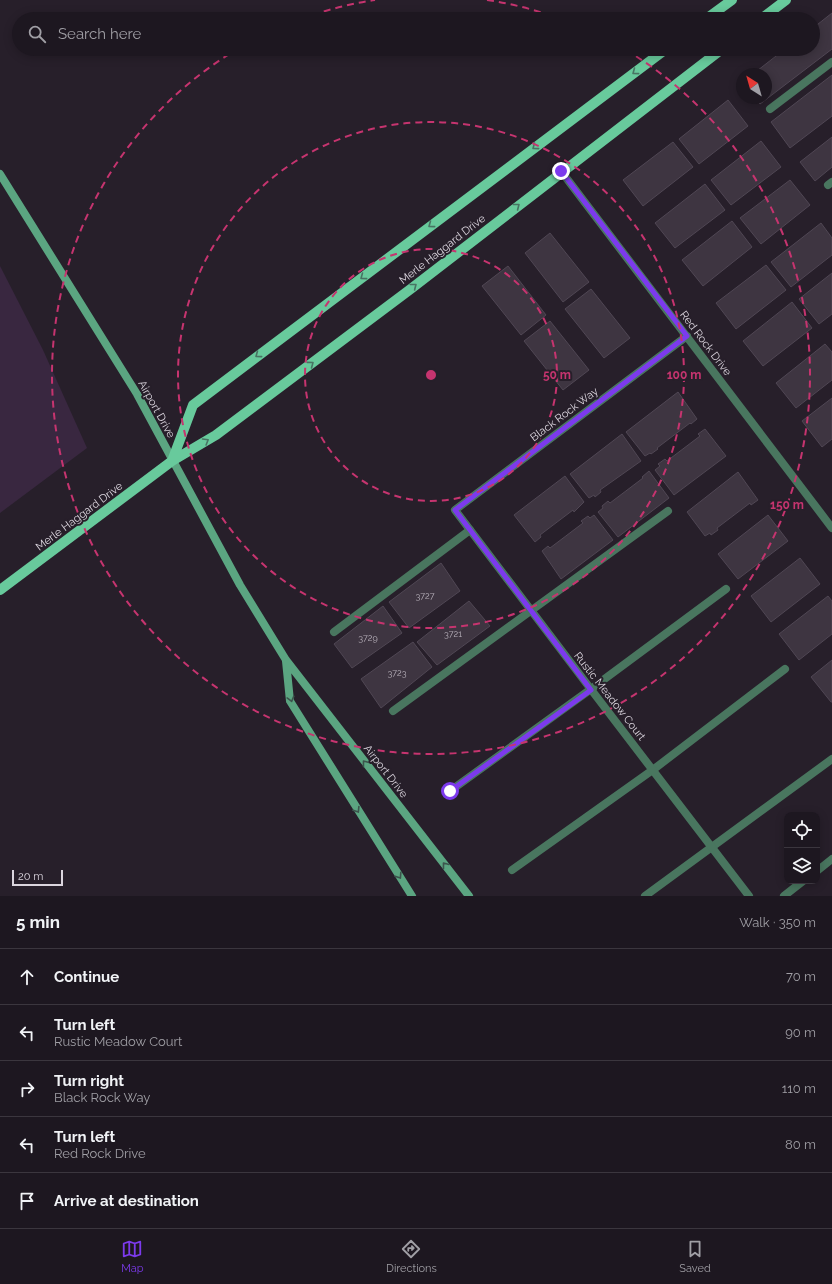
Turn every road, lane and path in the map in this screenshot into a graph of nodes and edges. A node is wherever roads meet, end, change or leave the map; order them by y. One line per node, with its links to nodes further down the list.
1 (732, 0): 3 (main road)
2 (786, 0): 4 (main road)
3 (716, 12)
4 (770, 12)
5 (657, 56): 12 (main road, one-way to 12)
6 (713, 56): 9 (main road, Merle Haggard Drive)
7 (832, 62): 8 (street)
8 (770, 109)
9 (561, 171): 11 (street, Red Rock Drive); 12 (main road, Merle Haggard Drive, one-way to 9)
10 (0, 174): 12 (main road, Airport Drive)
11 (687, 336): 13 (street, Black Rock Way); 15 (street, Red Rock Drive)
12 (172, 461): 18 (main road, Merle Haggard Drive); 21 (main road, Airport Drive)
13 (455, 510): 16 (street, Rustic Meadow Court)
14 (668, 511): 19 (street)
15 (832, 528)
16 (470, 530): 19 (street, Rustic Meadow Court); 20 (street)
17 (726, 589): 23 (street)
18 (0, 590)
19 (529, 610): 23 (street, Rustic Meadow Court); 24 (street)
20 (334, 632)
21 (286, 660): 33 (main road, Airport Drive, one-way to 33); 34 (main road, Airport Drive, one-way to 21)
22 (785, 668): 26 (street)
23 (591, 690): 26 (street, Rustic Meadow Court); 27 (street)
24 (393, 711)
25 (832, 759): 28 (street)
26 (654, 769): 28 (street, Rustic Meadow Court); 31 (street)
27 (450, 791)
28 (712, 848): 35 (street); 36 (street, Rustic Meadow Court)
29 (832, 859): 30 (street)
30 (820, 869)
31 (512, 870)
32 (799, 884): 37 (street)
33 (412, 896)
34 (469, 896)
35 (645, 896)
36 (749, 896)
37 (784, 896)

